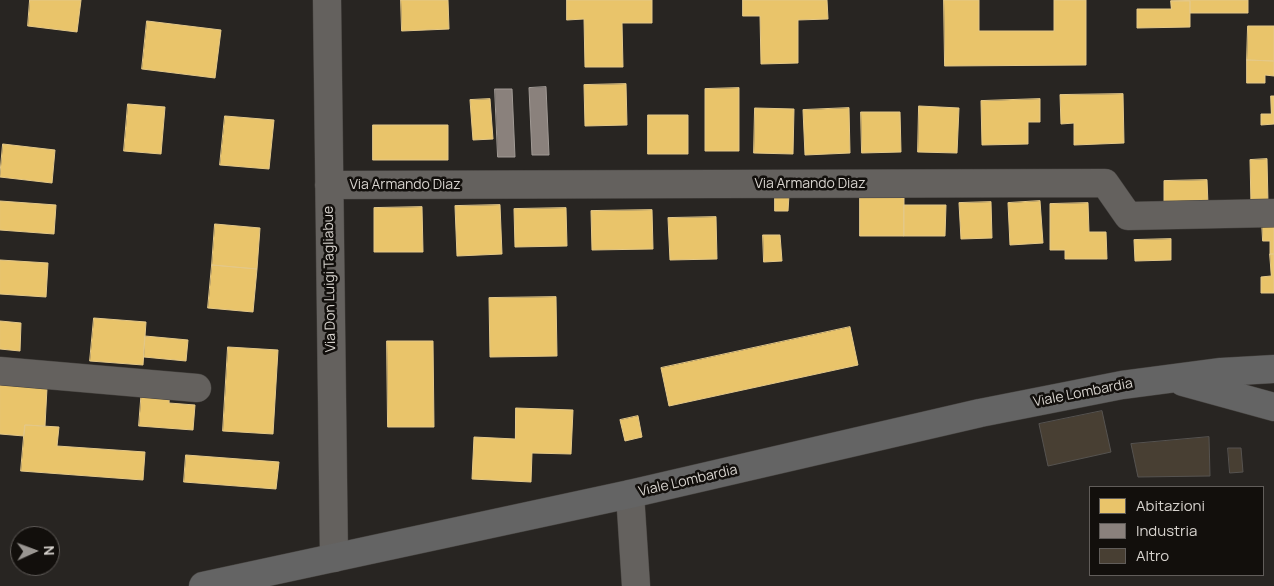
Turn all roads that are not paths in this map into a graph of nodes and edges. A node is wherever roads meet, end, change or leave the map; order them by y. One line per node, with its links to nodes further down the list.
1 (326, 0): 2 (street, Via Don Luigi Tagliabue)
2 (329, 185): 3 (street, Via Armando Diaz); 10 (street, Via Don Luigi Tagliabue)
3 (1274, 213)
4 (1274, 369): 6 (street, Viale Lombardia)
5 (0, 371): 7 (street)
6 (1172, 378): 8 (street, Viale Lombardia); 9 (street, Viale Lombardia)
7 (197, 388)
8 (1274, 408)
9 (630, 494): 10 (street, Viale Lombardia); 12 (street)
10 (334, 558): 11 (street, Viale Lombardia)
11 (204, 586)
12 (636, 586)

